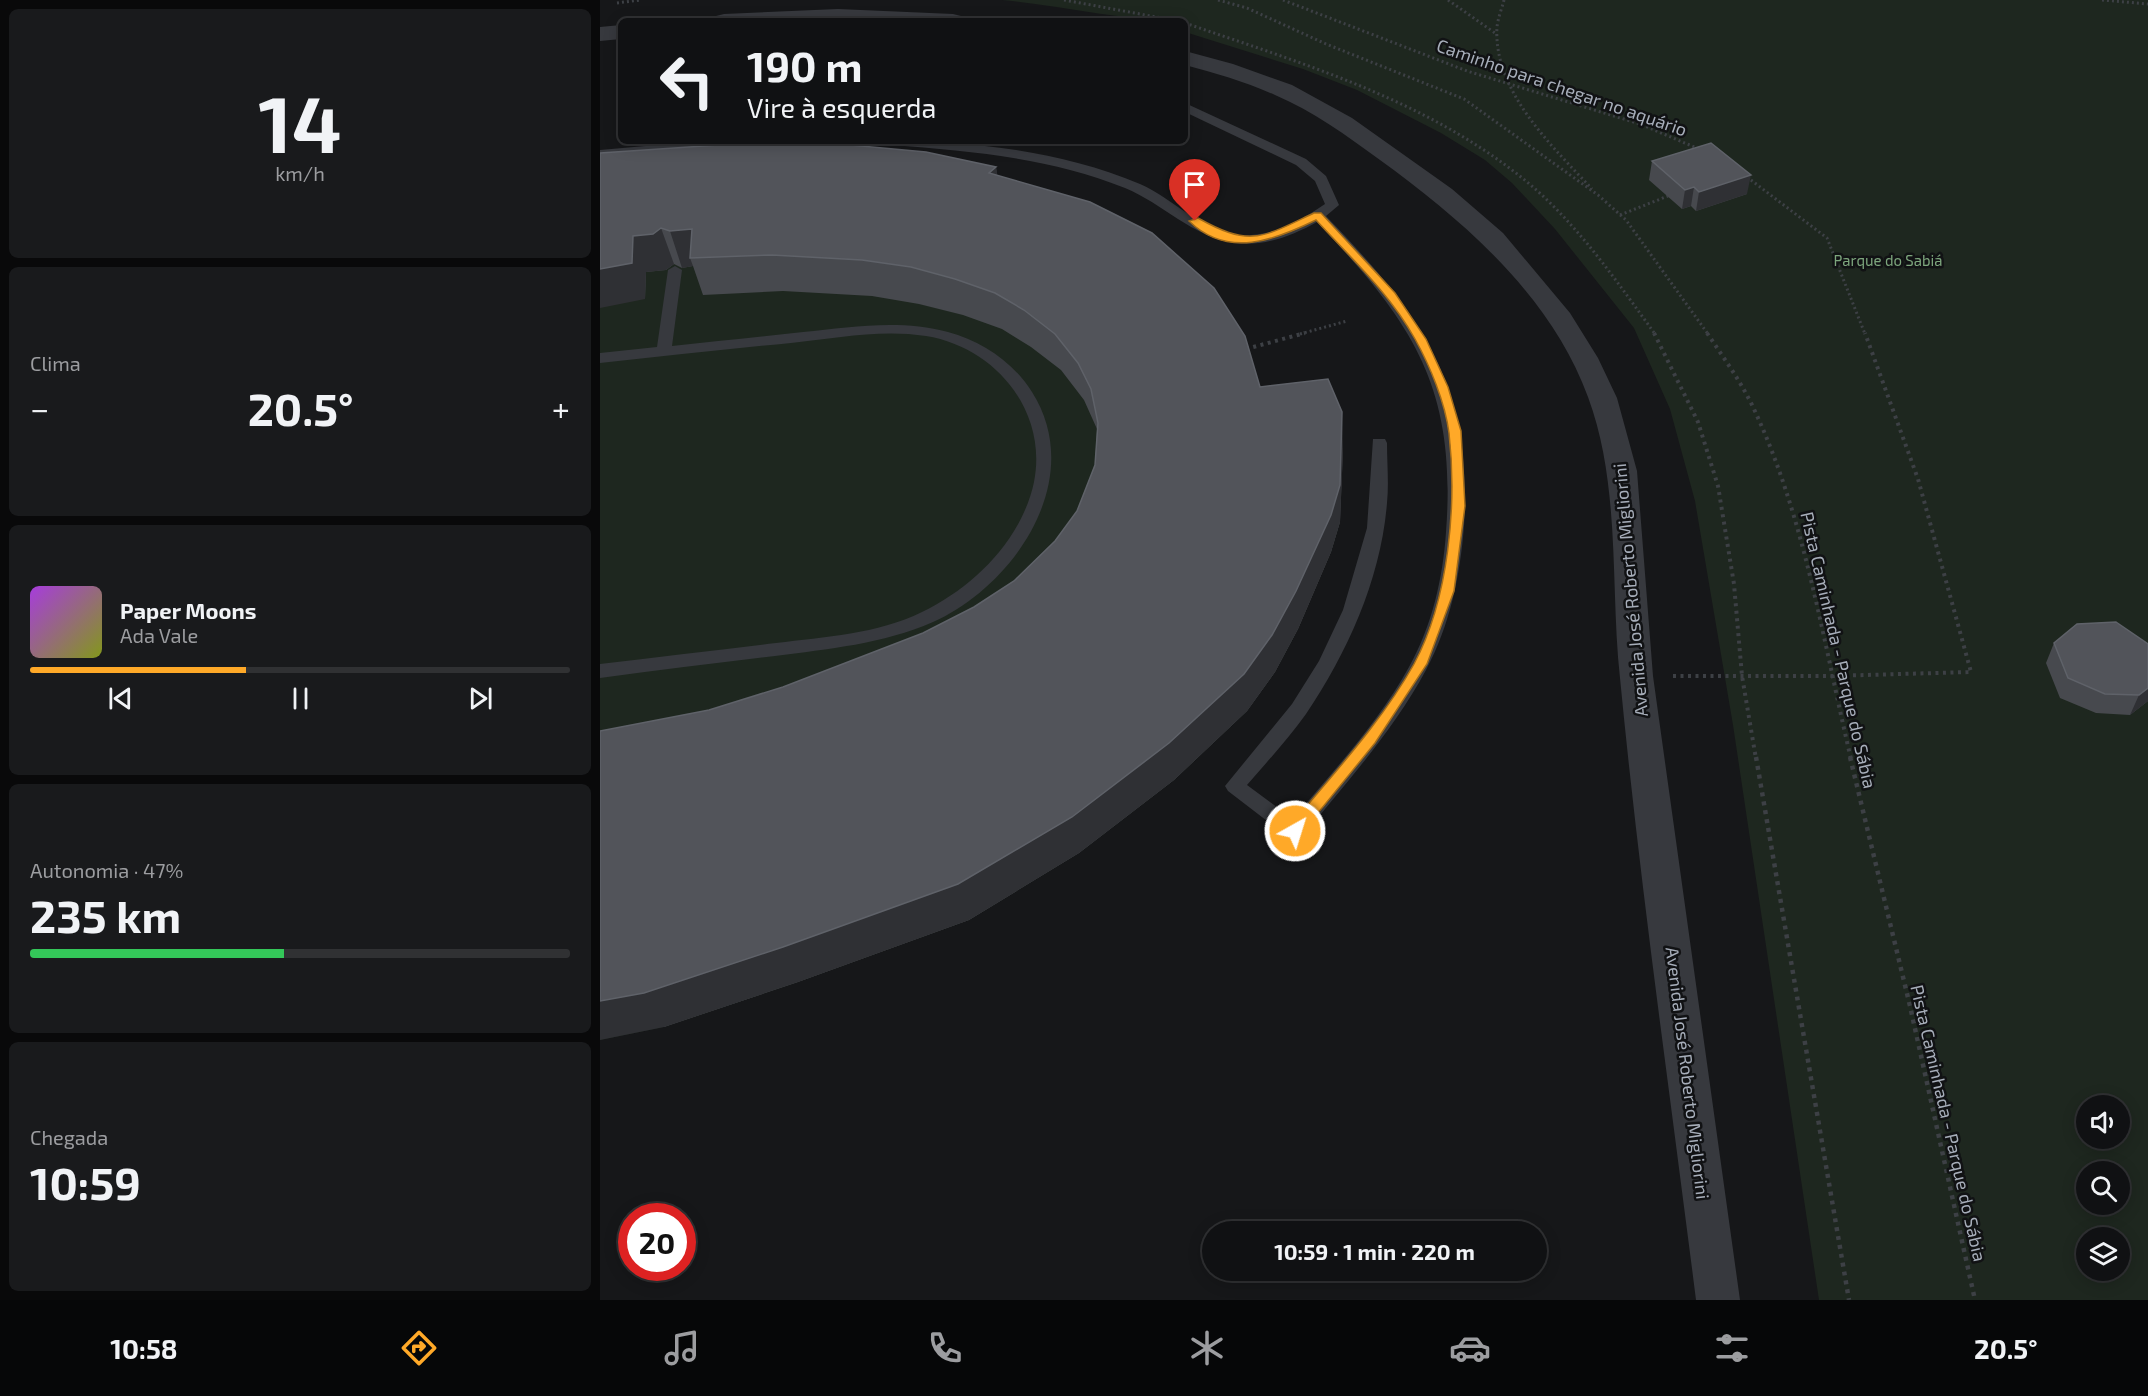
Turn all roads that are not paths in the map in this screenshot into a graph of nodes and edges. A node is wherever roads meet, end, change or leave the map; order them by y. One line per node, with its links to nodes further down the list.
1 (836, 18): 2 (street)
2 (900, 18)
3 (618, 32): 4 (street)
4 (600, 34)
5 (1188, 59): 16 (street, Avenida José Roberto Migliorini)
6 (1188, 108): 10 (lane)
7 (712, 144): 9 (lane)
8 (918, 144): 10 (lane)
9 (600, 154)
10 (1318, 215): 14 (lane)
11 (675, 270): 12 (lane)
12 (664, 351): 13 (lane); 15 (lane)
13 (600, 358)
14 (1379, 442)
15 (600, 671)
16 (1718, 1300)

